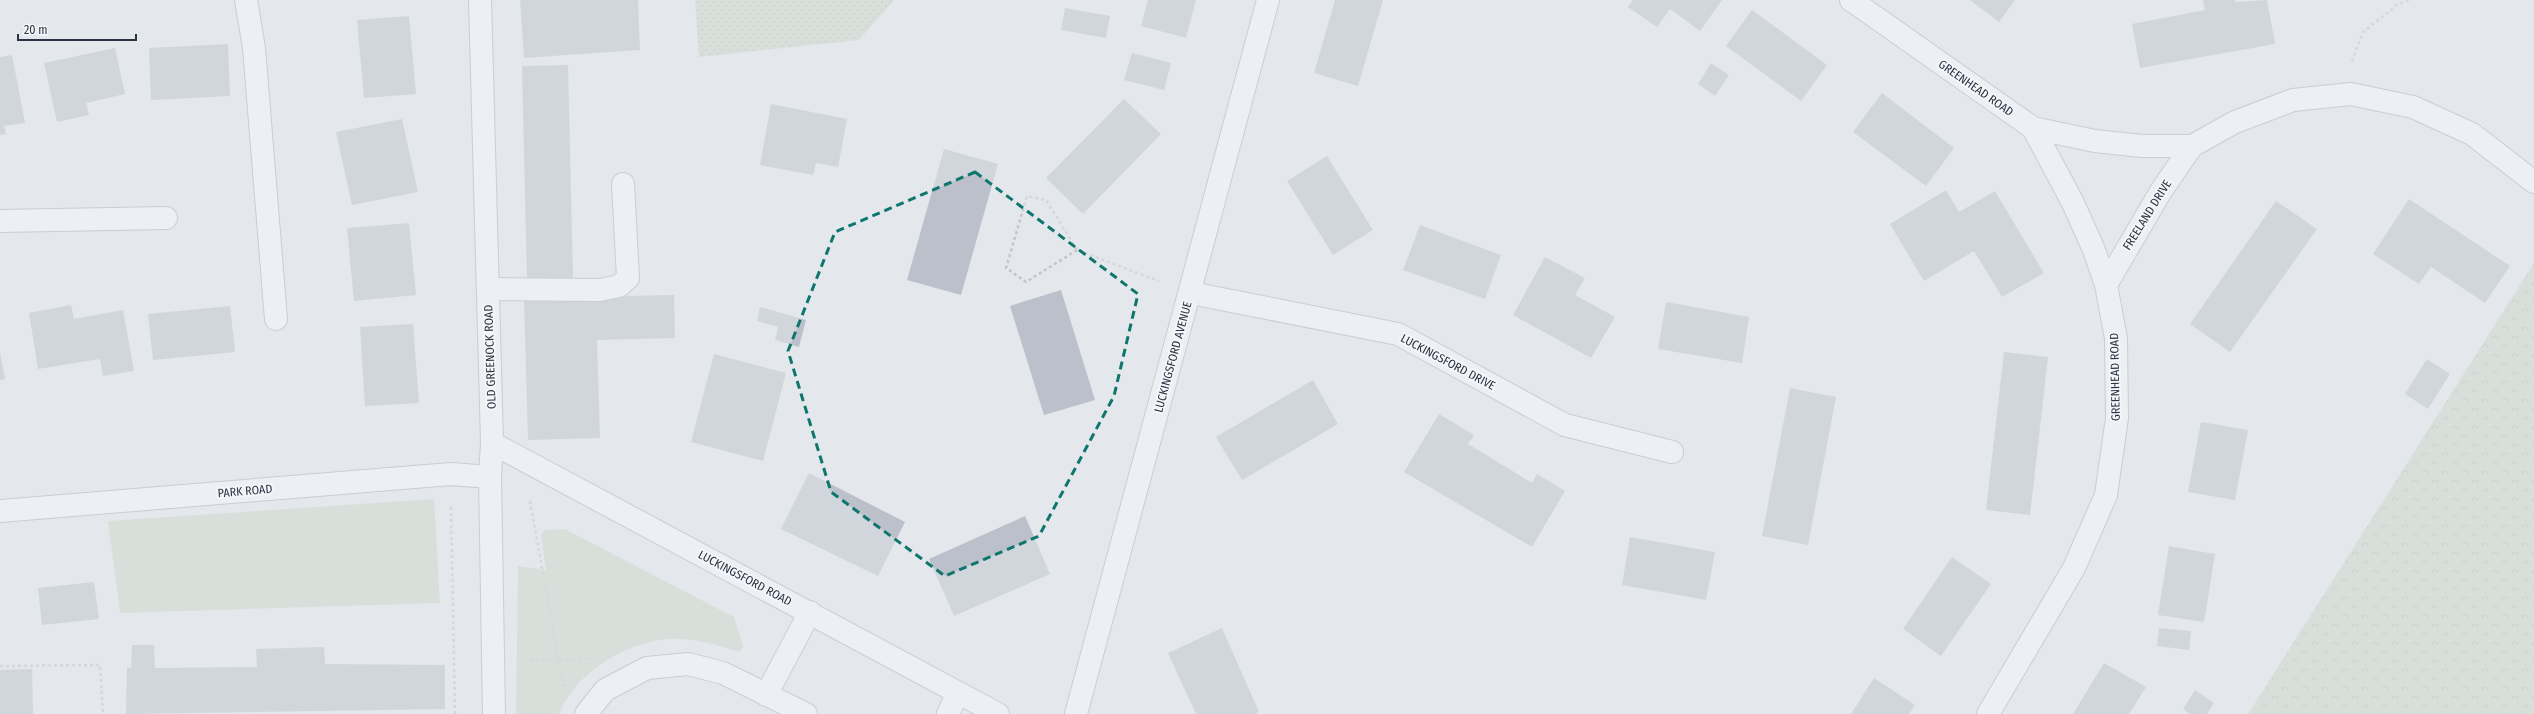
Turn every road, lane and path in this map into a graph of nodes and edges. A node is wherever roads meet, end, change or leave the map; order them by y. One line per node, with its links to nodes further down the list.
1 (246, 0): 17 (street)
2 (480, 0): 15 (street, OLD GREENOCK ROAD)
3 (1268, 0): 16 (street, LUCKINGSFORD AVENUE)
4 (1851, 0): 7 (street, GREENHEAD ROAD)
5 (2409, 0): 6 (path)
6 (2351, 94): 8 (street, FREELAND DRIVE); 9 (street, FREELAND DRIVE)
7 (2033, 128): 8 (street, FREELAND DRIVE); 14 (street, GREENHEAD ROAD)
8 (2192, 146): 14 (street, FREELAND DRIVE)
9 (2534, 182)
10 (623, 184): 15 (street)
11 (166, 218): 12 (street)
12 (0, 221)
13 (1077, 250): 13 (path); 16 (path)
14 (2106, 285): 40 (street, GREENHEAD ROAD)
15 (488, 289): 18 (street, OLD GREENOCK ROAD)
16 (1190, 293): 19 (street, LUCKINGSFORD DRIVE); 39 (street, LUCKINGSFORD AVENUE)
17 (276, 319)
18 (492, 443): 20 (street, LUCKINGSFORD ROAD); 22 (street, OLD GREENOCK ROAD)
19 (1672, 452)
20 (523, 460): 24 (street, LUCKINGSFORD ROAD); 26 (path)
21 (451, 474): 22 (street, PARK ROAD); 23 (street, PARK ROAD); 33 (path)
22 (490, 477): 25 (street, OLD GREENOCK ROAD)
23 (0, 511)
24 (810, 612): 30 (street, LUCKINGSFORD ROAD); 31 (street)
25 (494, 660): 26 (path); 34 (street, OLD GREENOCK ROAD)
26 (557, 660): 27 (path); 29 (path)
27 (593, 660)
28 (0, 666): 32 (path)
29 (564, 690)
30 (957, 694): 37 (street); 38 (street, LUCKINGSFORD ROAD)
31 (766, 695): 35 (street); 36 (street)
32 (103, 714)
33 (455, 714)
34 (494, 714)
35 (586, 714)
36 (806, 714)
37 (948, 714)
38 (998, 714)
39 (1076, 714)
40 (1988, 714)

